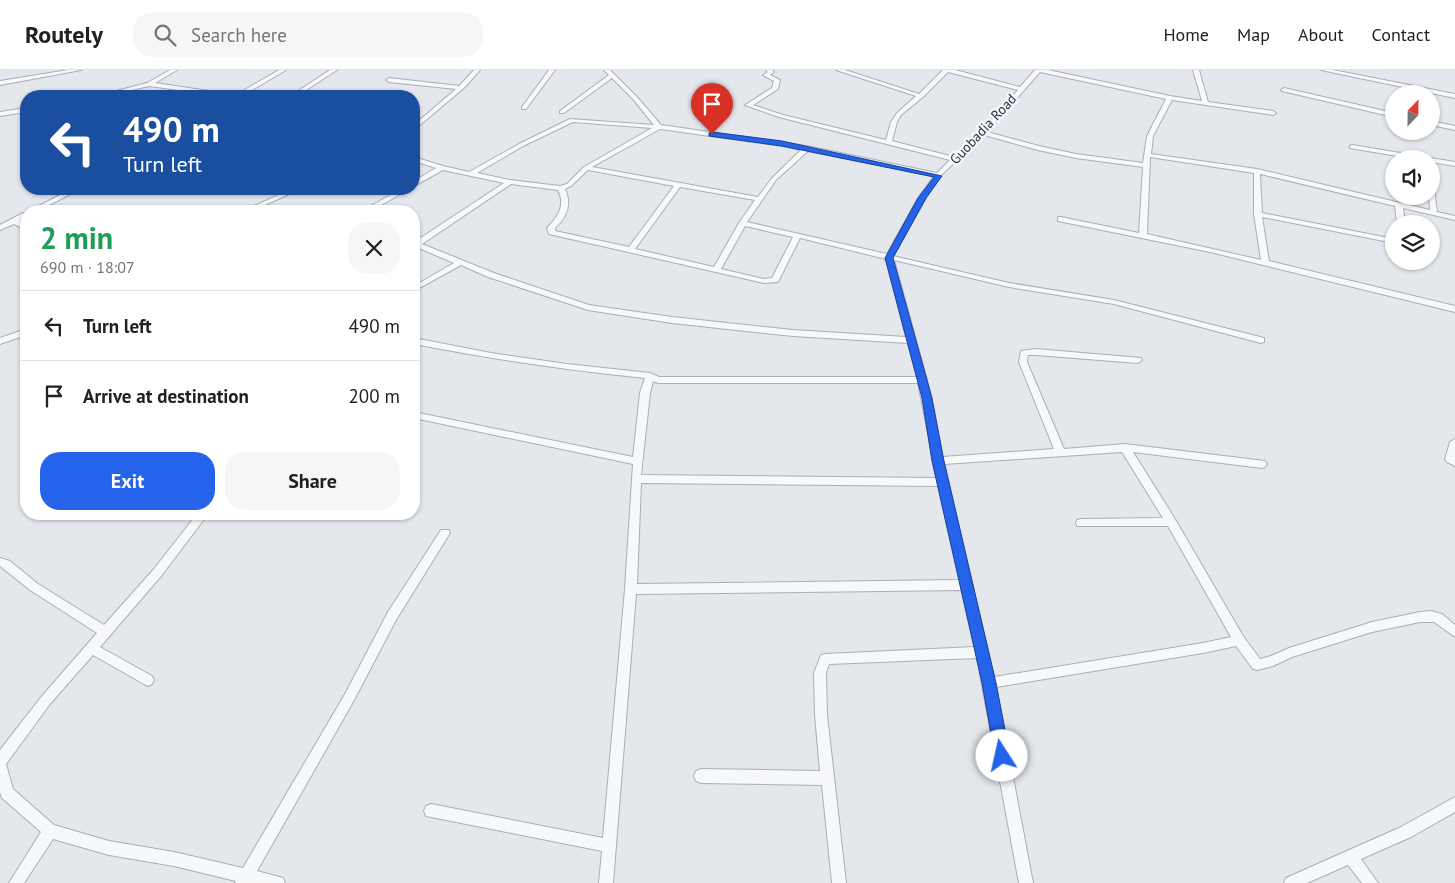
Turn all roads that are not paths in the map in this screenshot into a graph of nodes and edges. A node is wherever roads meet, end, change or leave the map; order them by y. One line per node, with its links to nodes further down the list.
1 (33, 70): 15 (street)
2 (78, 70): 15 (street)
3 (174, 70): 18 (street)
4 (283, 70): 23 (street)
5 (334, 70): 24 (street)
6 (477, 70): 19 (street)
7 (552, 70): 30 (street)
8 (768, 70): 41 (street)
9 (839, 70): 26 (street)
10 (947, 70): 20 (street); 26 (street)
11 (1039, 70): 20 (street, Guobadia Road); 28 (street)
12 (1196, 70): 29 (street)
13 (1324, 70): 27 (street)
14 (610, 72): 32 (street); 38 (street)
15 (32, 78): 17 (street)
16 (389, 80): 19 (street)
17 (0, 83)
18 (149, 84): 21 (street); 22 (street)
19 (460, 88): 36 (street)
20 (1021, 89): 40 (street, Guobadia Road)
21 (124, 90)
22 (192, 90)
23 (248, 90)
24 (303, 90)
25 (1284, 90): 34 (street)
26 (921, 96): 41 (street)
27 (1455, 96)
28 (1170, 98): 29 (street); 45 (street)
29 (1205, 102): 33 (street)
30 (524, 108)
31 (20, 111): 35 (street)
32 (562, 112)
33 (1273, 113)
34 (1385, 113)
35 (0, 114)
36 (420, 123)
37 (1440, 125): 39 (street)
38 (659, 127): 43 (street); 52 (street); 54 (street)
39 (1455, 128)
40 (983, 133): 46 (street, Guobadia Road); 50 (street)
41 (889, 141): 46 (street)
42 (1352, 147): 44 (street)
43 (807, 148): 55 (street); 63 (street)
44 (1385, 152)
45 (1147, 155): 50 (street); 53 (street)
46 (956, 159): 55 (street, Guobadia Road)
47 (420, 161): 51 (street)
48 (1440, 161): 49 (street)
49 (1455, 164)
50 (1146, 165): 79 (street)
51 (442, 168): 54 (street); 56 (street)
52 (586, 168): 58 (street); 59 (street)
53 (1257, 171): 68 (street); 69 (street)
54 (470, 174): 57 (street)
55 (938, 176): 85 (street, Guobadia Road)
56 (420, 181)
57 (510, 182): 59 (street); 82 (street)
58 (678, 185): 63 (street); 84 (street)
59 (561, 188): 84 (street)
60 (65, 195): 64 (street)
61 (283, 195): 65 (street)
62 (395, 195): 66 (street)
63 (760, 199): 76 (street)
64 (45, 205)
65 (261, 205)
66 (377, 205)
67 (1433, 205): 70 (street)
68 (1399, 206): 70 (street); 71 (street)
69 (1258, 214): 81 (street); 87 (street)
70 (1434, 214): 73 (street)
71 (1400, 215)
72 (20, 218): 75 (street)
73 (1455, 218)
74 (1061, 219): 79 (street)
75 (15, 220): 77 (street); 78 (street)
76 (743, 223): 80 (street); 88 (street)
77 (20, 224)
78 (0, 228)
79 (1143, 234): 87 (street)
80 (797, 236): 85 (street); 88 (street)
81 (1385, 239)
82 (420, 240)
83 (420, 245): 86 (street)
84 (630, 251): 88 (street)
85 (889, 258): 92 (street); 93 (street)
86 (461, 262): 89 (street); 92 (street)
87 (1265, 262): 90 (street)
88 (716, 270)
89 (420, 286)
90 (1455, 308)
91 (20, 334): 94 (street)
92 (911, 340): 98 (street)
93 (1261, 340)
94 (0, 341)
95 (420, 342): 97 (street)
96 (1138, 360): 102 (street)
97 (650, 376): 98 (street); 104 (street)
98 (923, 380): 103 (street)
99 (420, 416): 104 (street)
100 (1455, 442): 105 (street)
101 (1125, 448): 102 (street); 106 (street); 110 (street)
102 (1060, 452): 103 (street)
103 (938, 461): 108 (street)
104 (639, 462): 107 (street)
105 (1455, 462)
106 (1262, 464)
107 (636, 479): 108 (street); 115 (street)
108 (943, 482): 114 (street)
109 (195, 520): 116 (street)
110 (1171, 522): 111 (street); 118 (street)
111 (1081, 523)
112 (445, 533): 132 (street)
113 (0, 562): 116 (street)
114 (967, 585): 115 (street); 120 (street)
115 (632, 589): 130 (street)
116 (105, 632): 119 (street)
117 (1455, 632): 118 (street)
118 (1239, 640): 122 (street)
119 (91, 648): 121 (street); 123 (street)
120 (982, 652): 122 (street); 126 (street)
121 (148, 680)
122 (989, 683): 137 (street)
123 (0, 761)
124 (0, 766): 129 (street)
125 (701, 776): 126 (street)
126 (828, 778): 136 (street)
127 (1455, 804): 131 (street)
128 (431, 811): 130 (street)
129 (50, 831): 132 (street); 133 (street)
130 (610, 846): 135 (street)
131 (1350, 856): 138 (street); 139 (street)
132 (244, 880): 134 (street)
133 (16, 883)
134 (278, 883)
135 (606, 883)
136 (840, 883)
137 (1026, 883)
138 (1291, 883)
139 (1371, 883)

